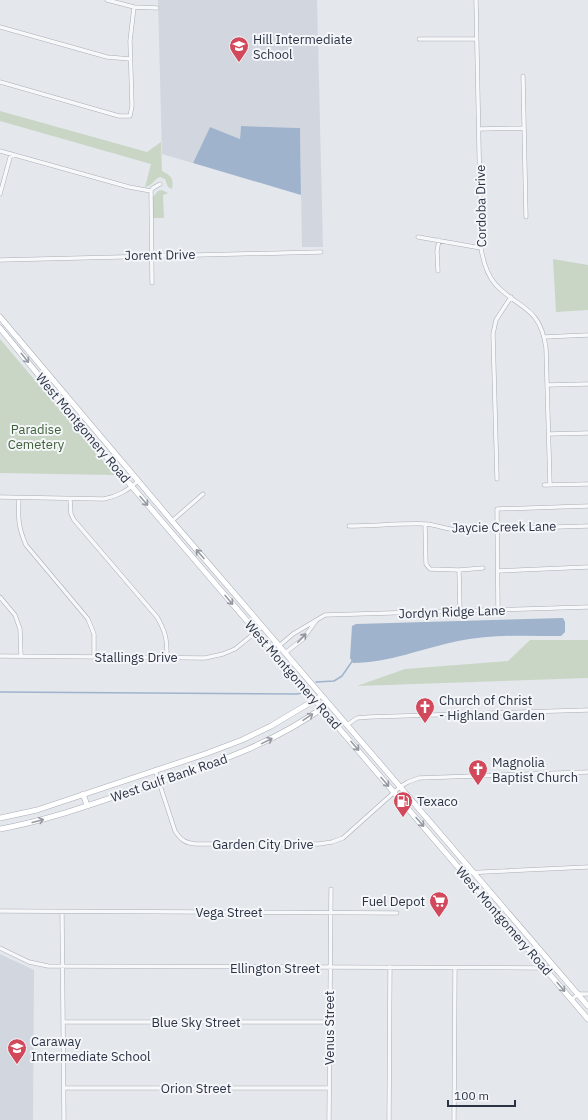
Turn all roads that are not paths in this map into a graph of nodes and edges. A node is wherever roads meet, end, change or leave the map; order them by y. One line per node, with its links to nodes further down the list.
1 (107, 0): 3 (street)
2 (476, 0): 7 (street, Cordoba Drive)
3 (134, 7): 4 (street); 8 (street)
4 (157, 8)
5 (0, 27): 8 (street)
6 (418, 39): 7 (street)
7 (477, 39): 12 (street, Cordoba Drive)
8 (130, 59): 10 (street)
9 (523, 76): 11 (street)
10 (0, 82)
11 (524, 128): 12 (street); 18 (street)
12 (479, 129): 21 (street, Cordoba Drive)
13 (0, 151): 14 (street)
14 (11, 154): 16 (street); 17 (street)
15 (160, 184): 16 (street)
16 (151, 191): 23 (street)
17 (0, 194)
18 (526, 217)
19 (418, 237): 20 (street)
20 (439, 240): 21 (street); 25 (street)
21 (481, 248): 27 (street, Cordoba Drive)
22 (321, 252): 23 (street, Jorent Drive)
23 (152, 256): 24 (street, Jorent Drive); 26 (street)
24 (0, 260)
25 (438, 271)
26 (152, 283)
27 (511, 296): 31 (street, Cordoba Drive); 36 (street)
28 (0, 317): 37 (main road, West Montgomery Road)
29 (0, 328): 41 (main road, West Montgomery Road, one-way to 41)
30 (588, 335): 31 (street)
31 (544, 337): 33 (street, Cordoba Drive)
32 (588, 384): 33 (street)
33 (547, 385): 35 (street, Cordoba Drive)
34 (588, 433): 35 (street)
35 (549, 434): 40 (street, Cordoba Drive)
36 (497, 479)
37 (138, 481): 41 (street); 47 (main road, West Montgomery Road)
38 (588, 484): 40 (street)
39 (544, 485): 40 (street)
40 (550, 485)
41 (132, 486): 45 (street); 62 (main road, West Montgomery Road, one-way to 62)
42 (203, 494): 47 (street)
43 (0, 497): 44 (street)
44 (19, 498): 45 (street); 67 (street)
45 (70, 499): 68 (street)
46 (588, 506): 51 (street)
47 (172, 521): 61 (main road, West Montgomery Road, one-way to 47)
48 (425, 524): 49 (street, Jaycie Creek Lane); 51 (street, Jaycie Creek Lane); 54 (street)
49 (349, 526)
50 (588, 526): 51 (street, Jaycie Creek Lane)
51 (497, 529): 55 (street)
52 (483, 568): 54 (street)
53 (588, 568): 55 (street)
54 (459, 570): 59 (street)
55 (498, 571): 58 (street)
56 (0, 596): 66 (street)
57 (588, 607): 58 (street, Jordyn Ridge Lane)
58 (498, 610): 59 (street, Jordyn Ridge Lane)
59 (460, 612): 60 (street, Jordyn Ridge Lane)
60 (317, 620): 63 (street, Jordyn Ridge Lane); 64 (street, one-way to 60)
61 (262, 627): 62 (street, Stallings Drive); 63 (main road, West Montgomery Road)
62 (256, 632): 68 (street, Stallings Drive); 70 (main road, West Montgomery Road)
63 (279, 646): 64 (main road, West Montgomery Road)
64 (285, 653): 69 (main road, West Montgomery Road)
65 (0, 656): 66 (street, Stallings Drive)
66 (22, 656): 67 (street, Stallings Drive)
67 (94, 657): 68 (street, Stallings Drive)
68 (167, 657)
69 (321, 696): 70 (main road, West Gulf Bank Road); 71 (main road, West Montgomery Road)
70 (315, 700): 72 (main road, West Montgomery Road); 75 (main road, West Gulf Bank Road)
71 (328, 704): 72 (main road, West Gulf Bank Road); 74 (main road, West Montgomery Road)
72 (322, 708): 76 (main road, West Gulf Bank Road, one-way to 72); 81 (main road, West Montgomery Road, one-way to 81)
73 (588, 710): 74 (street)
74 (347, 725): 80 (main road, West Montgomery Road)
75 (242, 740): 76 (main road); 77 (main road, West Gulf Bank Road)
76 (246, 751): 79 (main road, West Gulf Bank Road)
77 (155, 770): 79 (street, Garden City Drive); 82 (main road, West Gulf Bank Road)
78 (588, 772): 80 (street, Garden City Drive)
79 (159, 781): 81 (street, Garden City Drive); 83 (main road, West Gulf Bank Road)
80 (400, 787): 81 (street, Garden City Drive); 89 (main road, West Montgomery Road)
81 (394, 792): 90 (main road, West Montgomery Road, one-way to 90)
82 (83, 794): 83 (main road); 84 (main road, West Gulf Bank Road)
83 (87, 806): 86 (main road, West Gulf Bank Road, one-way to 83)
84 (9, 816): 85 (main road, West Gulf Bank Road); 86 (main road)
85 (0, 818)
86 (11, 827): 87 (main road, West Gulf Bank Road)
87 (0, 829)
88 (588, 867): 89 (street)
89 (473, 872): 90 (street); 99 (main road, West Montgomery Road)
90 (462, 873): 102 (main road, West Montgomery Road)
91 (331, 889): 94 (street, Venus Street)
92 (0, 911): 93 (street, Vega Street)
93 (62, 912): 94 (street, Vega Street); 97 (street)
94 (331, 912): 95 (street, Vega Street); 100 (street, Venus Street)
95 (397, 913)
96 (0, 948): 97 (street, Ellington Street)
97 (63, 966): 100 (street, Ellington Street); 108 (street)
98 (390, 967): 100 (street, Ellington Street); 101 (street, Ellington Street); 114 (street)
99 (554, 967): 102 (street, Ellington Street); 103 (main road, West Montgomery Road)
100 (330, 968): 109 (street, Venus Street)
101 (455, 968): 102 (street, Ellington Street); 115 (street)
102 (545, 968): 105 (main road, West Montgomery Road, one-way to 105)
103 (578, 994): 104 (street); 105 (street); 106 (main road, West Montgomery Road)
104 (588, 994)
105 (571, 1000): 107 (main road, West Montgomery Road)
106 (588, 1006)
107 (588, 1019)
108 (63, 1022): 109 (street, Blue Sky Street); 110 (street)
109 (330, 1022): 111 (street, Venus Street)
110 (64, 1088): 111 (street, Orion Street); 112 (street)
111 (329, 1088): 113 (street, Venus Street)
112 (64, 1120)
113 (329, 1120)
114 (389, 1120)
115 (454, 1120)

